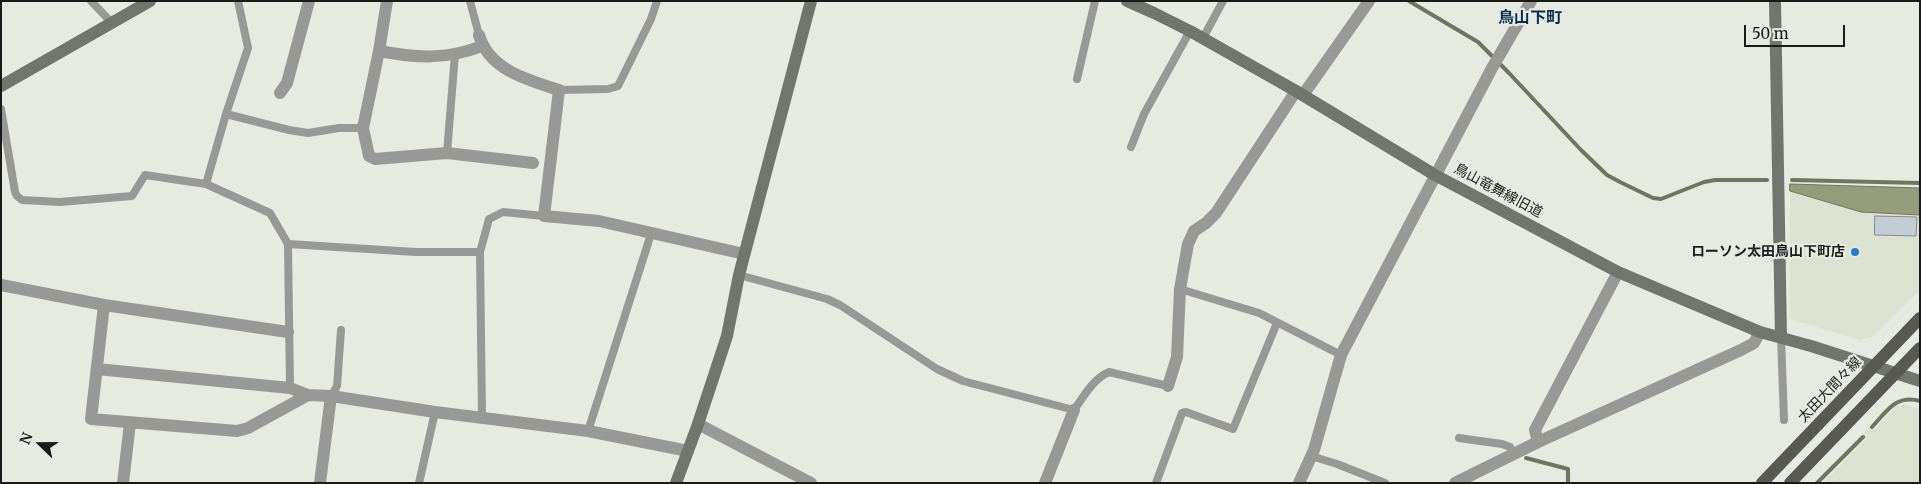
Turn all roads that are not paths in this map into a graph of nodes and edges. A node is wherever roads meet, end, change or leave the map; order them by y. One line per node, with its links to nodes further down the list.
1 (91, 1): 15 (lane)
2 (150, 1): 15 (street)
3 (238, 1): 27 (lane)
4 (309, 1): 24 (street)
5 (387, 1): 19 (street)
6 (470, 1): 18 (lane)
7 (657, 1): 23 (lane)
8 (811, 1): 39 (street)
9 (1095, 1): 21 (lane)
10 (1128, 1): 16 (street, 鳥山竜舞線旧道)
11 (1223, 1): 17 (lane)
12 (1369, 1): 25 (street)
13 (1531, 1): 33 (street)
14 (1775, 1): 50 (street)
15 (112, 23): 22 (street)
16 (1190, 31): 17 (street, 鳥山竜舞線旧道); 29 (lane)
17 (1202, 38): 25 (street, 鳥山竜舞線旧道)
18 (480, 41): 20 (street); 23 (street)
19 (379, 51): 20 (street); 28 (street)
20 (455, 54): 30 (lane)
21 (1077, 79)
22 (1, 86)
23 (559, 90): 32 (street)
24 (280, 93)
25 (1299, 93): 33 (street, 鳥山竜舞線旧道); 43 (street)
26 (1, 109): 34 (lane)
27 (226, 114): 28 (lane); 34 (lane)
28 (363, 128): 30 (street)
29 (1131, 147)
30 (447, 153): 31 (street)
31 (533, 163): 32 (lane)
32 (551, 165): 35 (street)
33 (1436, 175): 40 (street, 鳥山竜舞線旧道); 52 (street)
34 (206, 184): 37 (lane)
35 (544, 216): 36 (street); 38 (lane)
36 (651, 234): 39 (street); 67 (lane)
37 (288, 244): 38 (lane); 48 (lane)
38 (480, 252): 63 (lane)
39 (744, 254): 41 (street)
40 (1618, 272): 49 (street, 鳥山竜舞線旧道); 69 (street)
41 (739, 276): 61 (lane); 66 (street)
42 (1, 285): 44 (street)
43 (1180, 289): 46 (lane); 57 (street)
44 (104, 305): 48 (street); 54 (street)
45 (1920, 318): 53 (main road, 太田大間々線)
46 (1277, 323): 52 (lane); 79 (lane)
47 (341, 330): 60 (lane)
48 (288, 332): 58 (lane)
49 (1760, 332): 50 (street, 鳥山竜舞線旧道); 69 (street)
50 (1781, 337): 53 (street, 鳥山竜舞線旧道); 64 (lane)
51 (1920, 348): 55 (main road)
52 (1341, 355): 72 (street)
53 (1873, 366): 55 (street, 鳥山竜舞線旧道); 83 (main road, 太田大間々線)
54 (97, 369): 58 (street); 65 (street)
55 (1895, 373): 56 (street, 鳥山竜舞線旧道); 84 (main road)
56 (1920, 381)
57 (1168, 386): 61 (lane)
58 (290, 388): 59 (street)
59 (308, 395): 60 (street); 65 (street)
60 (331, 396): 62 (street); 74 (street)
61 (1074, 410): 78 (street)
62 (435, 412): 63 (street); 75 (lane)
63 (482, 417): 67 (street)
64 (1784, 420)
65 (130, 424): 73 (street)
66 (698, 424): 70 (street); 77 (street)
67 (588, 431): 70 (street)
68 (1459, 438): 71 (lane)
69 (1538, 442): 71 (street)
70 (688, 451): 76 (street)
71 (1514, 454): 82 (street)
72 (1311, 456): 80 (street); 81 (lane)
73 (123, 483)
74 (320, 483)
75 (419, 483)
76 (676, 483)
77 (811, 483)
78 (1045, 483)
79 (1156, 483)
80 (1299, 483)
81 (1385, 483)
82 (1454, 483)
83 (1762, 483)
84 (1790, 483)

